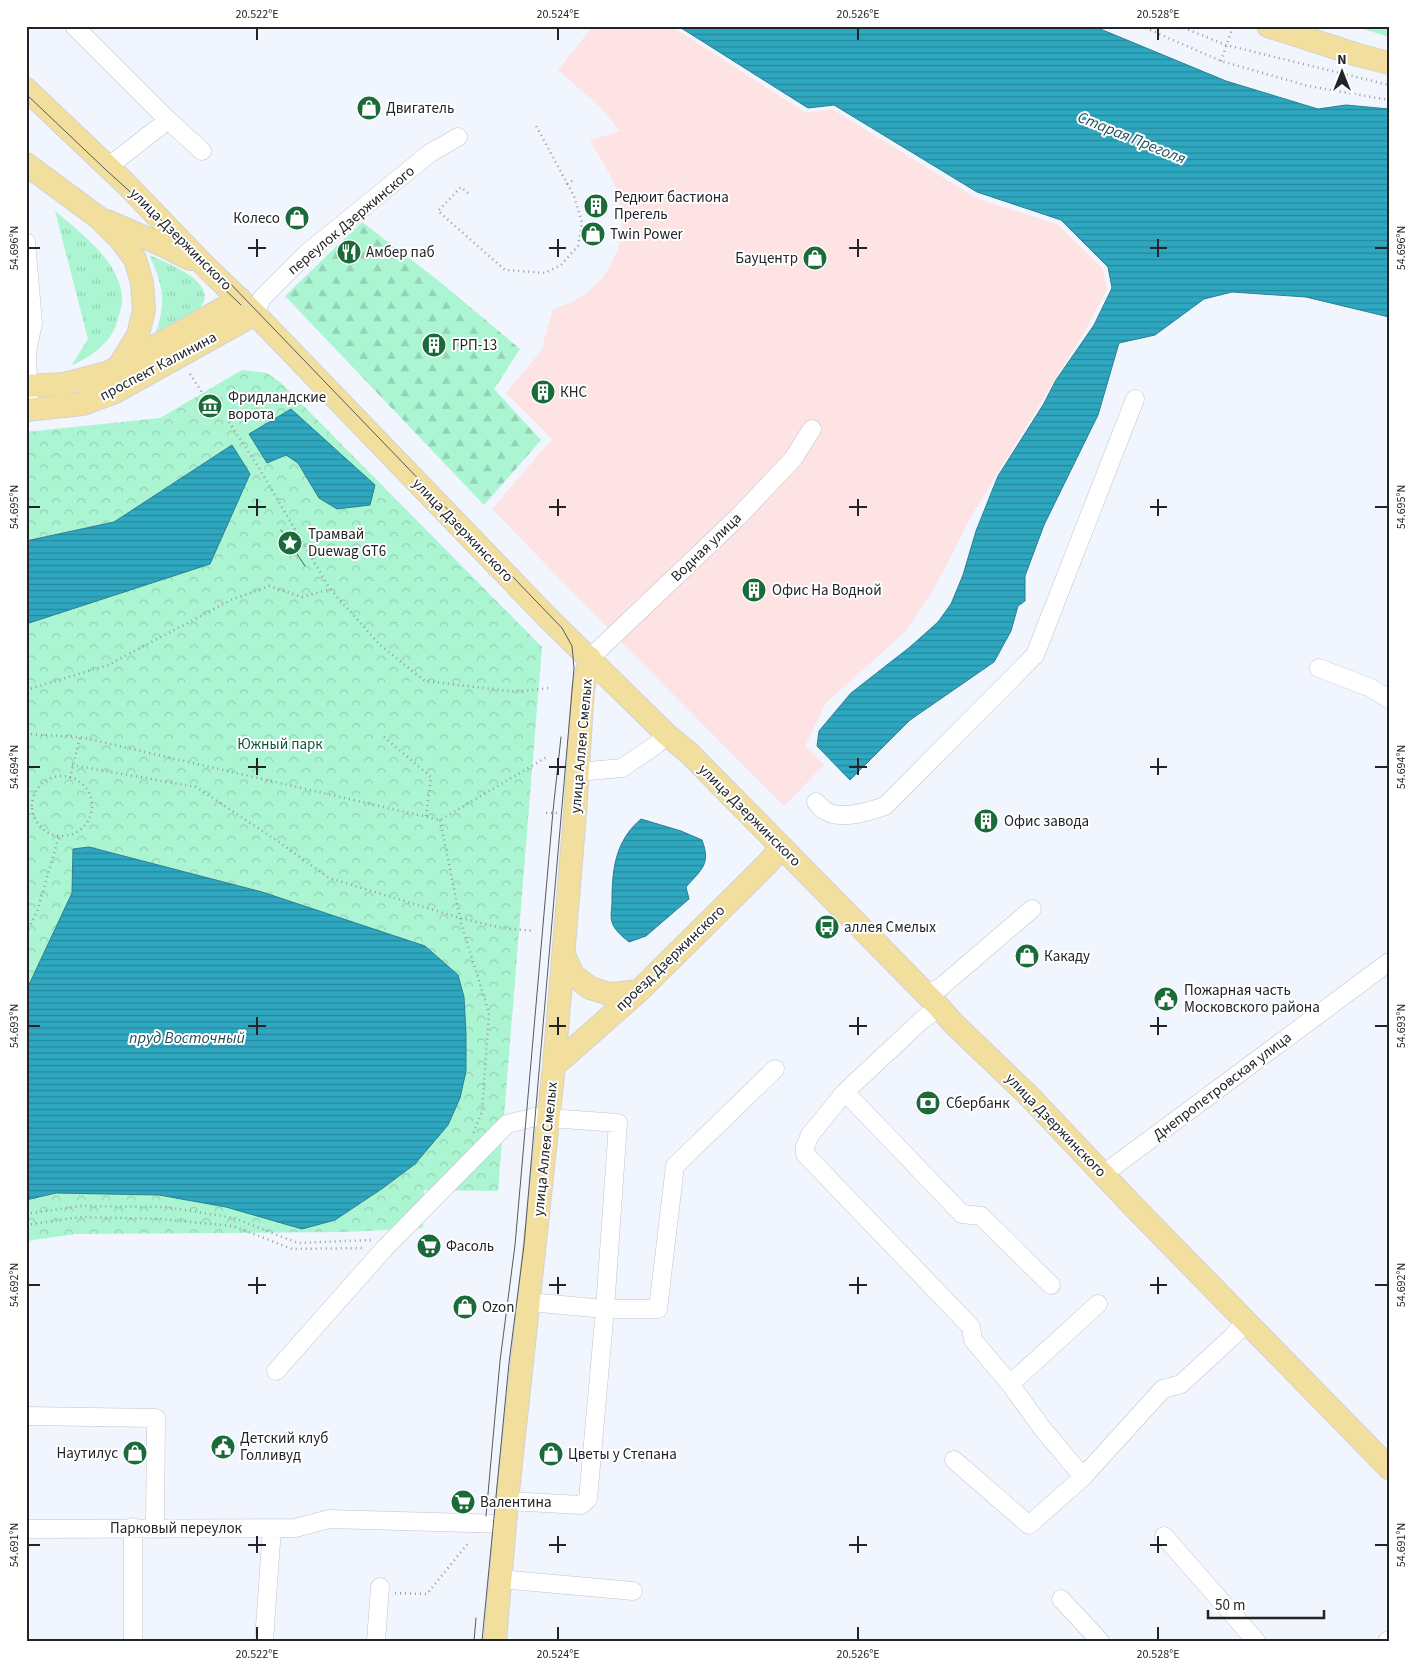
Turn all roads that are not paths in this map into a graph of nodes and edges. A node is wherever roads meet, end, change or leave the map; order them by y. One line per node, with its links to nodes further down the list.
1 (74, 26): 6 (street)
2 (1268, 26): 3 (main road)
3 (1389, 63)
4 (26, 89): 10 (main road, улица Дзержинского)
5 (26, 105): 10 (main road)
6 (168, 120): 8 (street); 10 (street)
7 (458, 138): 14 (street, переулок Дзержинского)
8 (202, 152)
9 (26, 164): 11 (main road)
10 (108, 167): 13 (main road, улица Дзержинского)
11 (99, 218): 13 (main road); 15 (main road)
12 (26, 242): 16 (street)
13 (208, 270): 14 (main road, улица Дзержинского)
14 (248, 306): 15 (main road, проспект Калинина); 18 (main road, проспект Калинина); 21 (main road, улица Дзержинского)
15 (119, 368): 16 (main road, проспект Калинина); 18 (main road)
16 (27, 386): 19 (street)
17 (1135, 399): 26 (street)
18 (83, 404): 19 (main road, проспект Калинина)
19 (28, 410)
20 (812, 429): 21 (street, Водная улица)
21 (590, 658): 24 (main road, улица Дзержинского); 25 (main road, улица Аллея Смелых)
22 (1319, 668): 23 (street)
23 (1389, 699)
24 (666, 734): 25 (street); 27 (main road, улица Дзержинского)
25 (578, 772): 29 (main road, улица Аллея Смелых)
26 (816, 802)
27 (782, 846): 31 (main road, проезд Дзержинского); 32 (main road, улица Дзержинского)
28 (1032, 909): 32 (street)
29 (563, 958): 31 (main road); 33 (main road, улица Аллея Смелых)
30 (1389, 962): 37 (street, Днепропетровская улица)
31 (639, 991): 33 (main road, проезд Дзержинского)
32 (933, 1001): 35 (street); 37 (main road, улица Дзержинского)
33 (554, 1066): 36 (main road, улица Аллея Смелых)
34 (775, 1069): 41 (street)
35 (845, 1092): 38 (street); 44 (street)
36 (548, 1118): 39 (main road, улица Аллея Смелых); 41 (street); 43 (street)
37 (1105, 1175): 42 (main road, улица Дзержинского)
38 (1052, 1285)
39 (528, 1302): 41 (street); 49 (main road, улица Аллея Смелых)
40 (1098, 1304): 44 (street)
41 (605, 1309): 49 (street)
42 (1246, 1322): 47 (main road, улица Дзержинского); 48 (street)
43 (276, 1372)
44 (1010, 1384): 48 (street)
45 (26, 1416): 52 (street)
46 (954, 1460): 48 (street)
47 (1389, 1468)
48 (1083, 1477)
49 (507, 1501): 50 (main road, улица Аллея Смелых)
50 (505, 1524): 53 (street, Парковый переулок); 56 (main road, улица Аллея Смелых)
51 (133, 1527): 52 (street, Парковый переулок); 54 (street, Парковый переулок); 60 (street)
52 (155, 1527): 53 (street, Парковый переулок)
53 (272, 1528): 61 (street)
54 (26, 1529)
55 (1164, 1536): 65 (street)
56 (500, 1580): 58 (street); 63 (main road, улица Аллея Смелых)
57 (380, 1590): 62 (street)
58 (633, 1591)
59 (1061, 1599): 64 (street)
60 (133, 1641)
61 (264, 1641)
62 (376, 1641)
63 (495, 1641)
64 (1100, 1641)
65 (1256, 1641)

